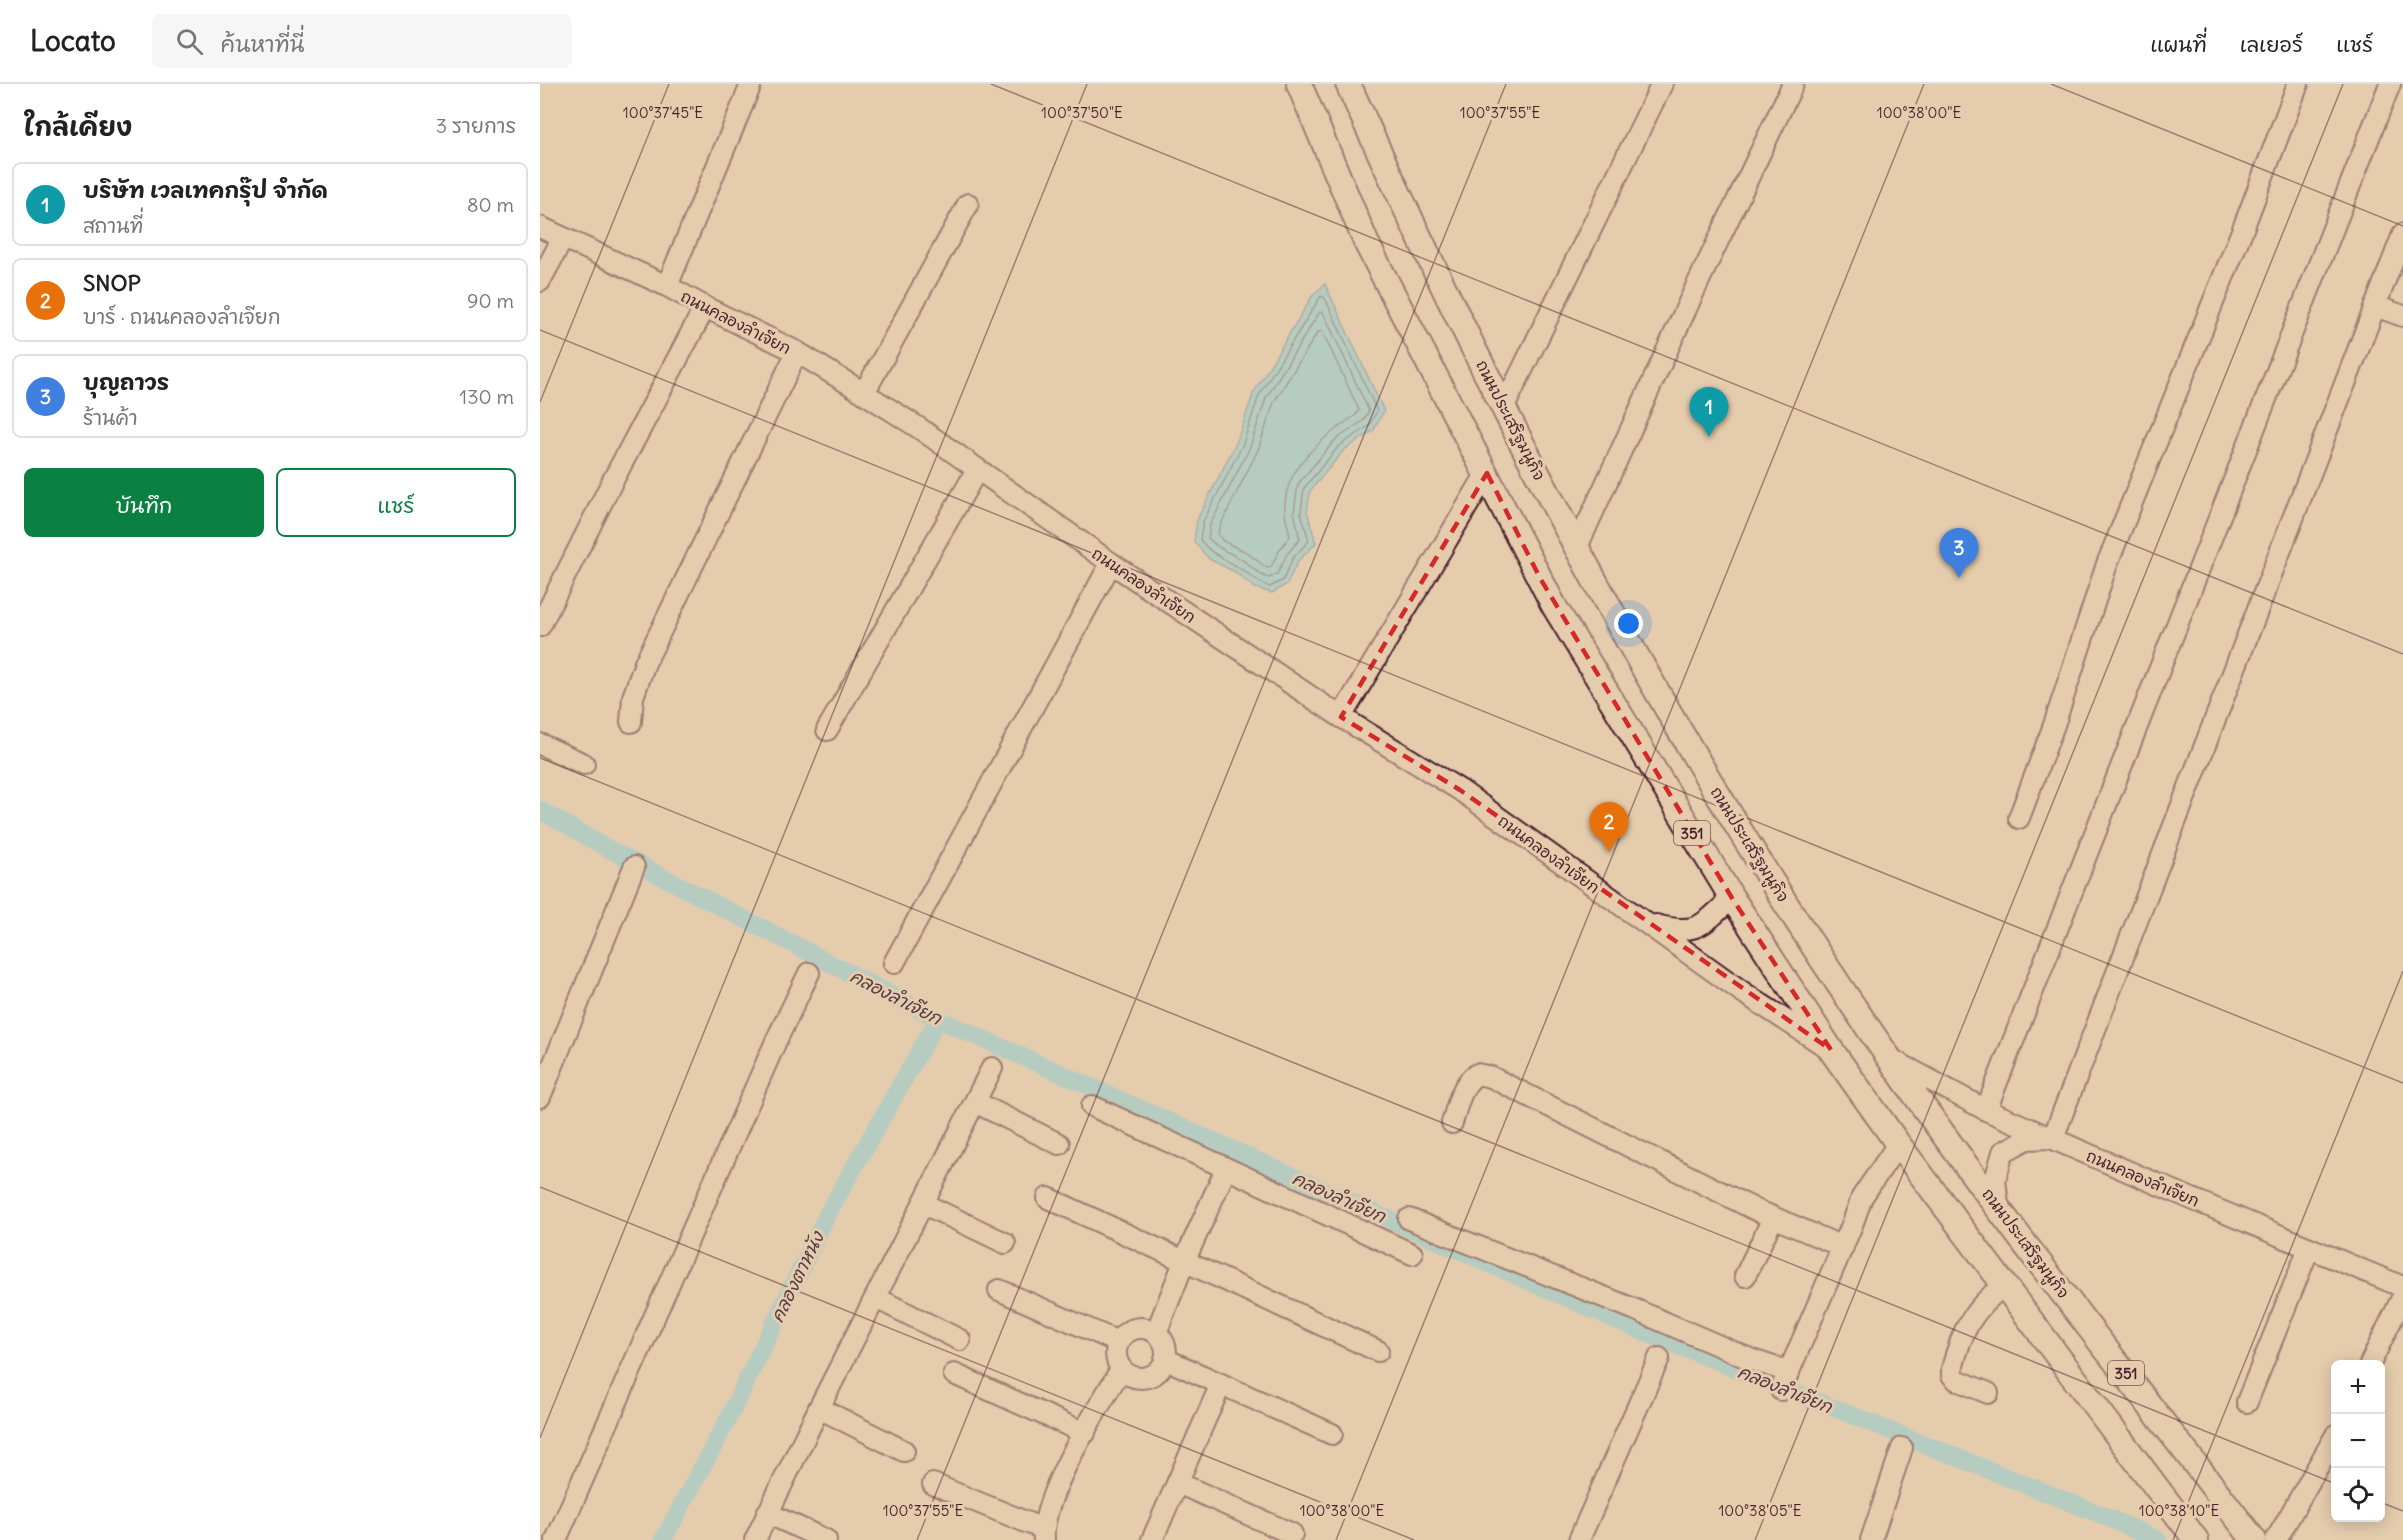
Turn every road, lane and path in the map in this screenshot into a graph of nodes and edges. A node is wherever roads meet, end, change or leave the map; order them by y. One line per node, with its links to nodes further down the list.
1 (1299, 84): 21 (main road, 351)
2 (1347, 84): 19 (main road, ถนนประเสริฐมนูกิจ / 351)
3 (1662, 84): 19 (street)
4 (1793, 84): 22 (street)
5 (2298, 84): 30 (street)
6 (2390, 84): 42 (street)
7 (750, 87): 13 (street)
8 (968, 204): 18 (street)
9 (540, 227): 11 (street, ถนนคลองลำเจียก)
10 (2403, 234): 14 (street)
11 (562, 238): 12 (street); 13 (street, ถนนคลองลำเจียก)
12 (540, 281)
13 (667, 286): 15 (street, ถนนคลองลำเจียก)
14 (2375, 306): 16 (street); 44 (street)
15 (705, 307): 17 (street, ถนนคลองลำเจียก); 24 (street)
16 (2403, 316)
17 (797, 352): 18 (street, ถนนคลองลำเจียก); 26 (street)
18 (864, 393): 20 (street, ถนนคลองลำเจียก)
19 (1504, 407): 22 (main road, ถนนประเสริฐมนูกิจ / 351)
20 (977, 470): 23 (street, ถนนคลองลำเจียก); 27 (street)
21 (1487, 473): 25 (street); 32 (main road, 351)
22 (1577, 547): 37 (main road, ถนนประเสริฐมนูกิจ / 351)
23 (1111, 563): 25 (street, ถนนคลองลำเจียก); 34 (street)
24 (540, 626)
25 (1341, 717): 33 (street, ถนนคลองลำเจียก)
26 (631, 722)
27 (827, 730)
28 (540, 744): 29 (street)
29 (585, 764)
30 (2019, 818)
31 (634, 867): 39 (street)
32 (1732, 898): 33 (street, ถนนคลองลำเจียก); 36 (main road, 351)
33 (1644, 922): 36 (street)
34 (894, 963)
35 (809, 974): 88 (street)
36 (1831, 1050): 46 (main road, 351)
37 (1889, 1058): 42 (street, ถนนคลองลำเจียก); 50 (main road, ถนนประเสริฐมนูกิจ / 351)
38 (992, 1068): 40 (street)
39 (540, 1096)
40 (975, 1102): 45 (street); 49 (street)
41 (1092, 1106): 47 (street)
42 (1986, 1110): 44 (street, ถนนคลองลำเจียก)
43 (1452, 1123): 51 (street)
44 (2053, 1138): 50 (street); 55 (street, ถนนคลองลำเจียก)
45 (1059, 1144)
46 (1898, 1144): 54 (street); 59 (main road, 351)
47 (1226, 1169): 56 (street); 57 (street)
48 (1048, 1198): 57 (street)
49 (924, 1204): 53 (street); 63 (street)
50 (1998, 1206): 94 (main road, ถนนประเสริฐมนูกิจ / 351)
51 (1773, 1218): 54 (street); 58 (street)
52 (1409, 1220): 54 (street)
53 (1005, 1244)
54 (1843, 1248)
55 (2309, 1248): 60 (street, ถนนคลองลำเจียก); 75 (street)
56 (1412, 1254)
57 (1184, 1263): 64 (street); 67 (street)
58 (1745, 1276)
59 (2004, 1285): 74 (street); 85 (main road, 351)
60 (2403, 1287)
61 (999, 1290): 66 (street)
62 (2403, 1296): 70 (street)
63 (876, 1298): 65 (street); 76 (street)
64 (1156, 1333): 66 (street); 69 (street)
65 (960, 1340)
66 (1118, 1342): 71 (street)
67 (1378, 1351)
68 (1659, 1358): 92 (street)
69 (1165, 1359): 71 (street); 73 (street)
70 (2372, 1360)
71 (1121, 1369): 77 (street)
72 (954, 1374): 77 (street)
73 (1221, 1384): 78 (street); 82 (street)
74 (1988, 1393)
75 (2247, 1402)
76 (819, 1408): 81 (street); 84 (street)
77 (1085, 1433): 86 (street)
78 (1332, 1434)
79 (2331, 1444): 95 (street)
80 (1902, 1448): 93 (street)
81 (904, 1451)
82 (1178, 1483): 87 (street); 91 (street)
83 (933, 1484): 86 (street)
84 (767, 1513): 89 (street); 90 (street)
85 (2190, 1531)
86 (1044, 1534)
87 (1292, 1534)
88 (556, 1540)
89 (755, 1540)
90 (826, 1540)
91 (1152, 1540)
92 (1579, 1540)
93 (1871, 1540)
94 (2254, 1540)
95 (2276, 1540)

